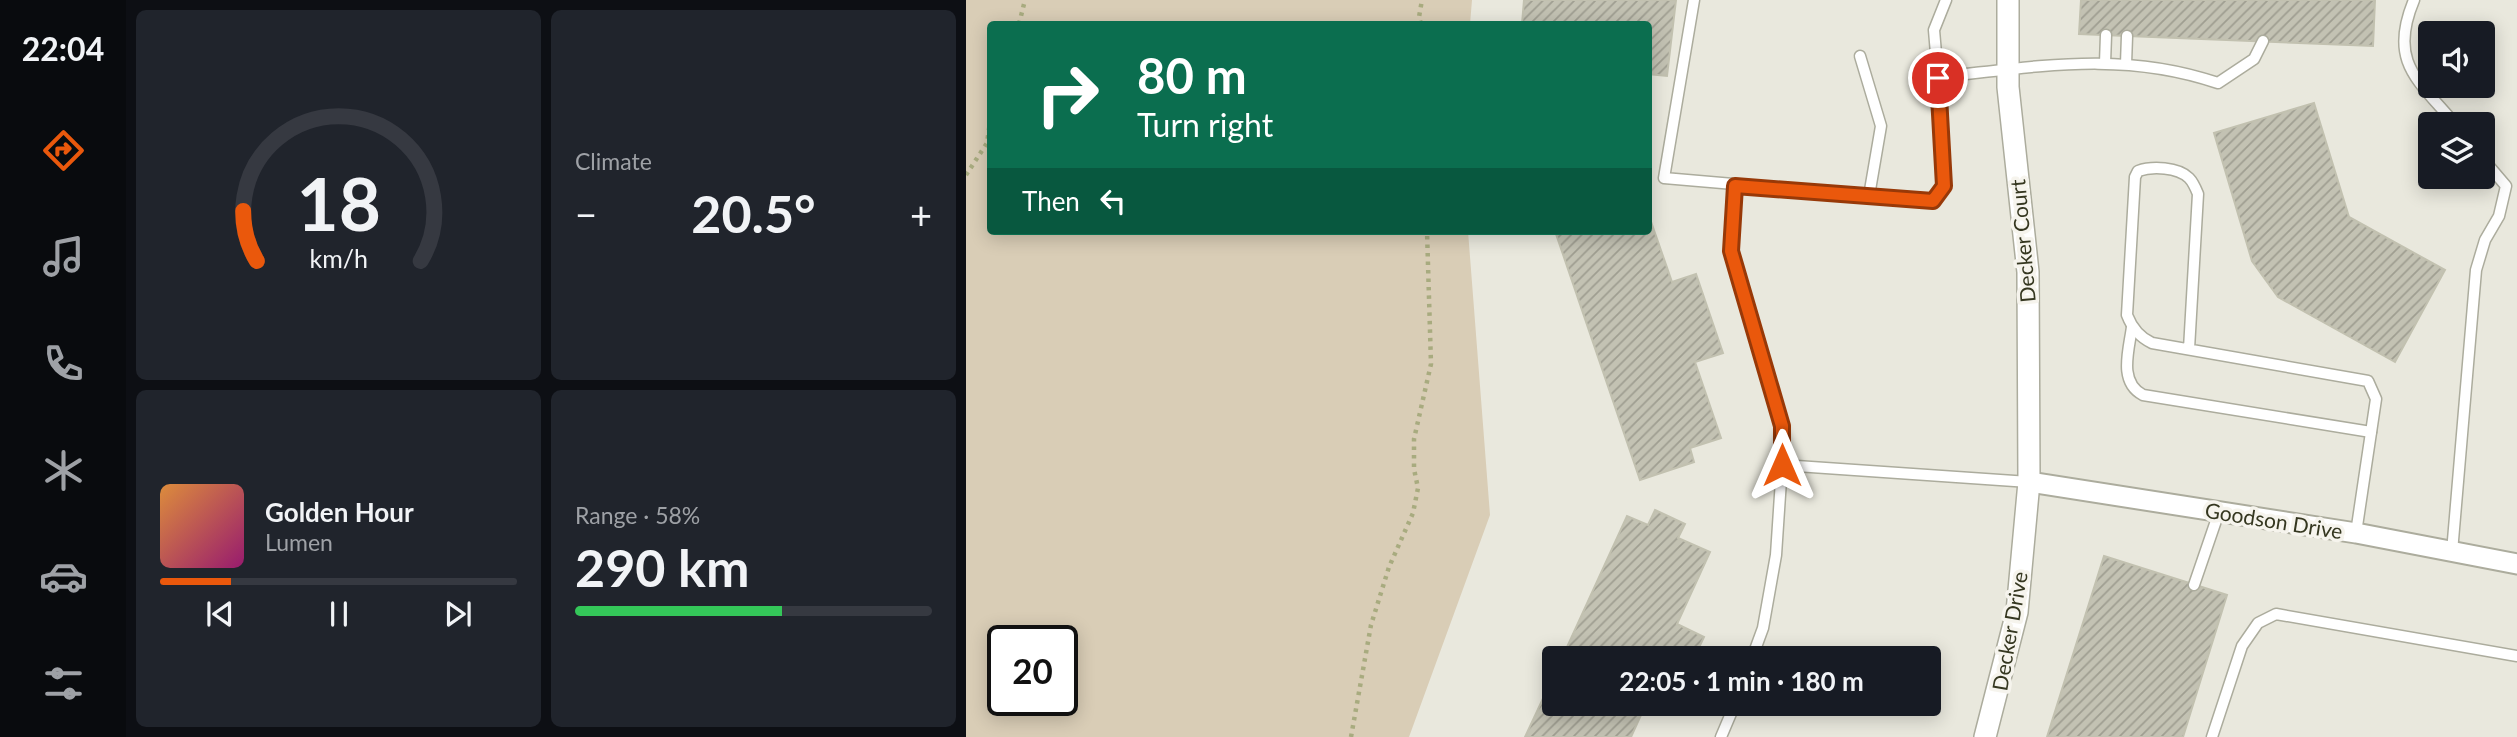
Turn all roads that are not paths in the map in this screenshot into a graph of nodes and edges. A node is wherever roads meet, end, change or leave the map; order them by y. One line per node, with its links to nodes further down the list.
1 (1693, 0): 15 (lane)
2 (1946, 0): 12 (lane)
3 (2008, 0): 11 (street, Decker Court)
4 (2414, 0): 13 (lane)
5 (2106, 35): 9 (lane)
6 (2127, 36): 10 (lane)
7 (2263, 41): 10 (lane)
8 (1860, 56): 16 (lane)
9 (2105, 63): 10 (lane); 11 (lane)
10 (2126, 64)
11 (2008, 69): 12 (lane); 21 (street, Decker Court)
12 (1938, 78): 16 (lane)
13 (2445, 112)
14 (2495, 173): 24 (lane)
15 (1735, 186): 16 (lane); 20 (lane)
16 (1869, 196)
17 (2132, 327): 18 (lane); 18 (lane); 19 (lane)
18 (2189, 349): 19 (lane)
19 (2371, 432): 23 (lane)
20 (1782, 465): 21 (lane); 27 (lane)
21 (2029, 482): 22 (street, Goodson Drive); 31 (street, Decker Drive)
22 (2219, 512): 23 (street, Goodson Drive); 26 (lane)
23 (2356, 533): 24 (street, Goodson Drive)
24 (2452, 552): 25 (street, Goodson Drive)
25 (2517, 564)
26 (2194, 585)
27 (1756, 646)
28 (2517, 656): 32 (lane)
29 (1730, 716): 30 (lane)
30 (1721, 737)
31 (1985, 737)
32 (2212, 737)

